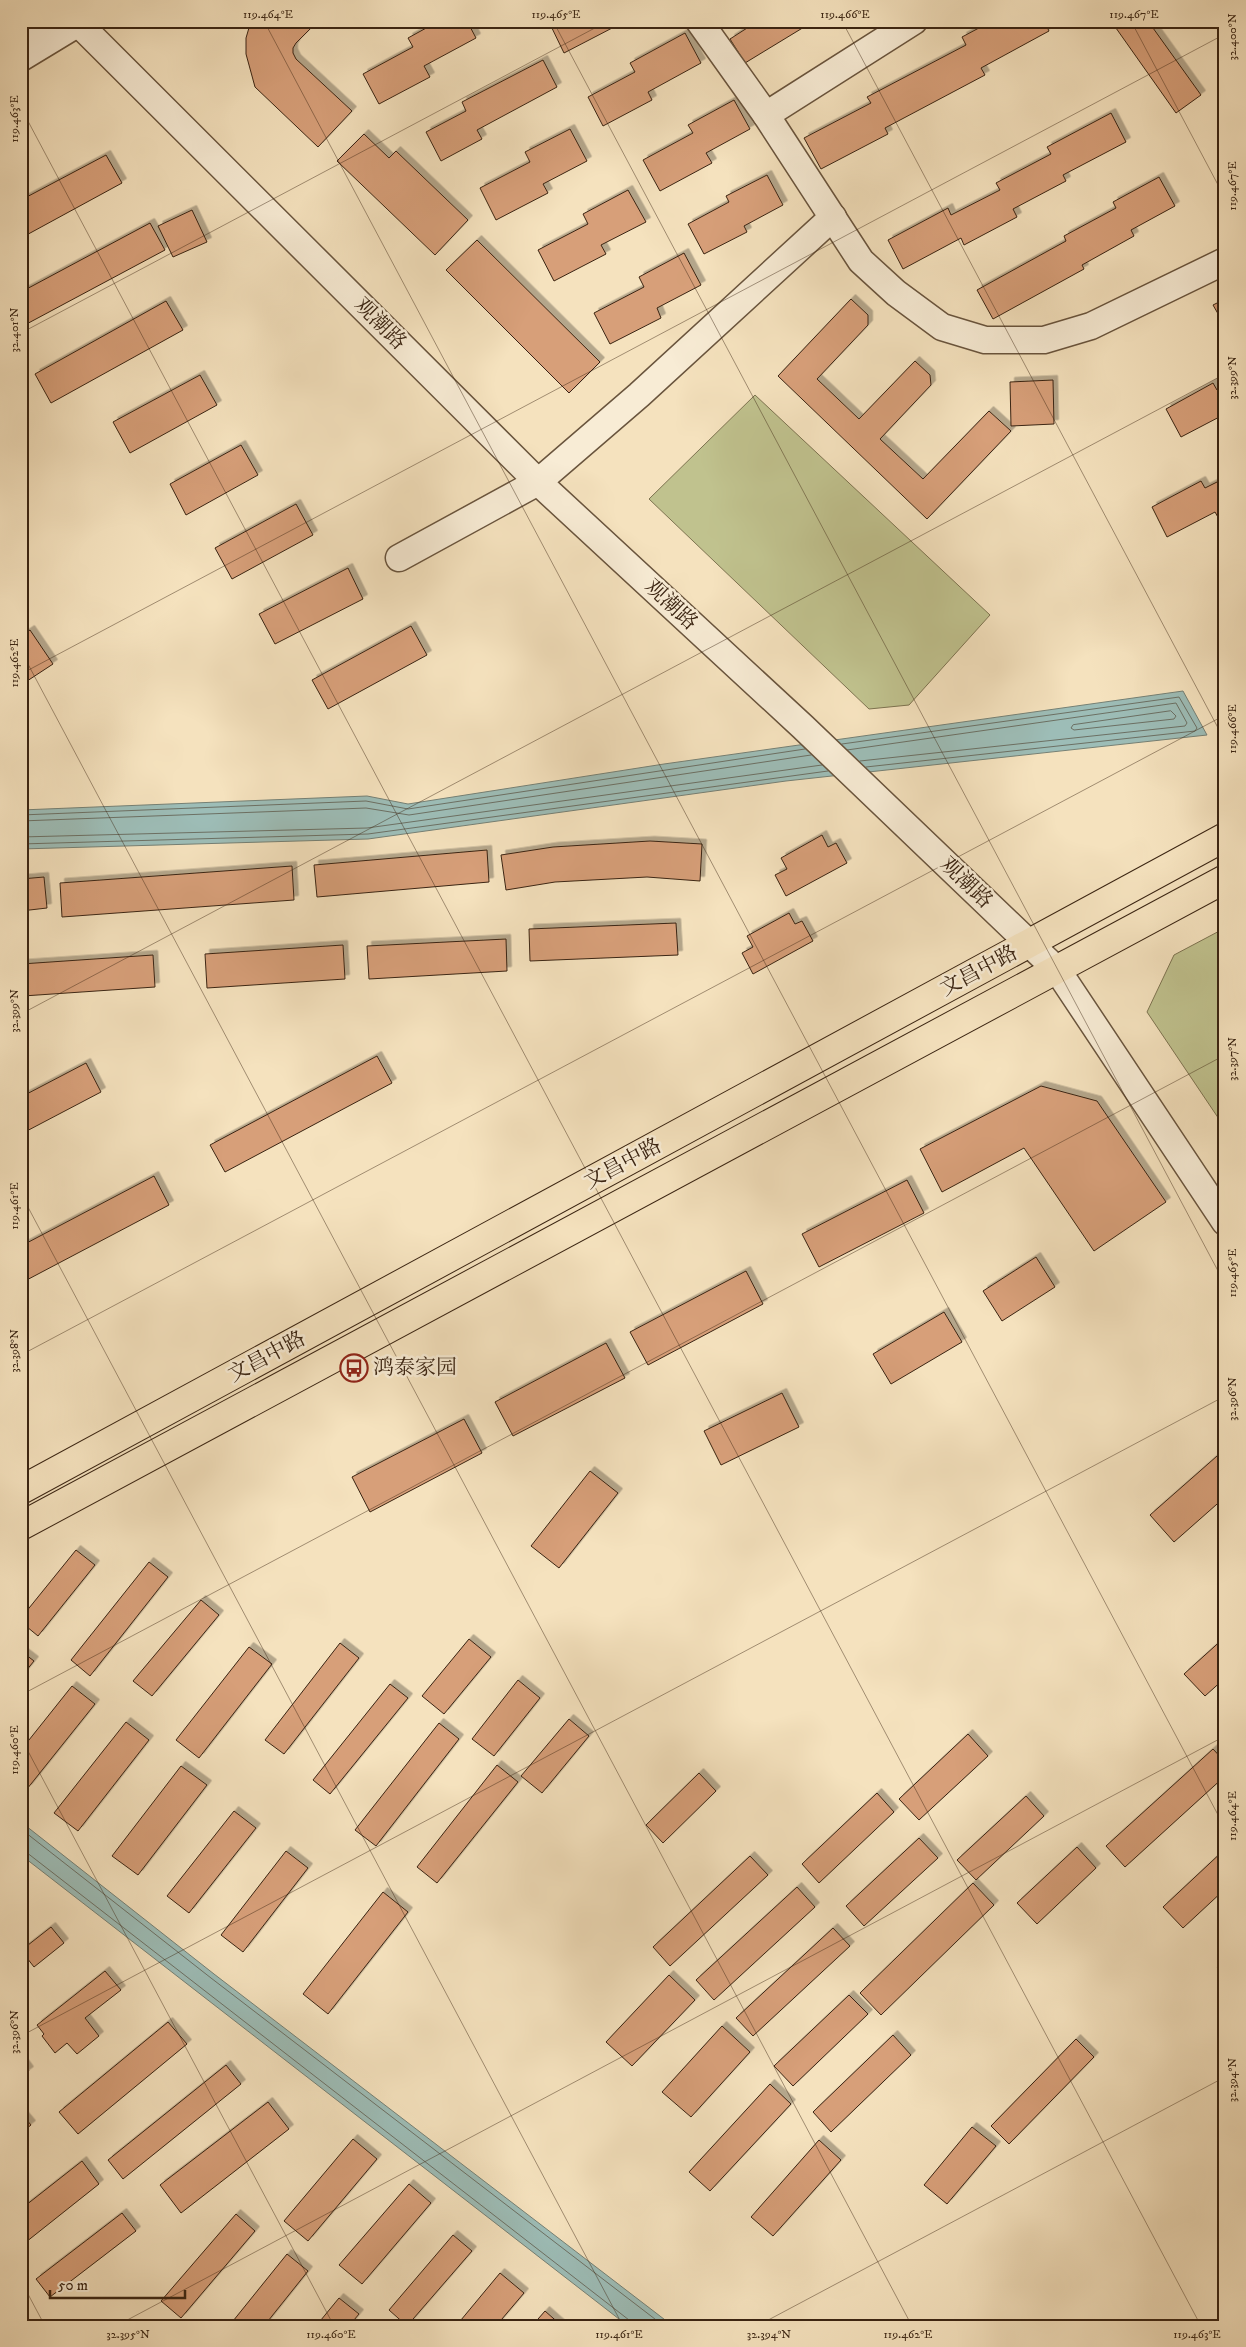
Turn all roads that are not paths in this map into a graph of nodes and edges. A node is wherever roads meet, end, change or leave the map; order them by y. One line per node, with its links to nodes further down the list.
1 (42, 21): 5 (street)
2 (699, 21): 7 (street)
3 (914, 21): 7 (street)
4 (79, 22): 6 (street); 10 (street, 观潮路)
5 (21, 34)
6 (21, 58)
7 (766, 115): 8 (street)
8 (833, 217): 9 (street); 10 (street)
9 (1225, 261)
10 (538, 482): 11 (street); 14 (street, 观潮路)
11 (400, 558)
12 (1225, 838): 14 (main road, 文昌中路)
13 (1225, 879): 15 (main road, 文昌中路)
14 (1030, 944): 15 (street, 观潮路); 17 (main road, 文昌中路)
15 (1058, 970): 16 (street, 观潮路); 18 (main road, 文昌中路)
16 (1225, 1222)
17 (21, 1490)
18 (21, 1526)

